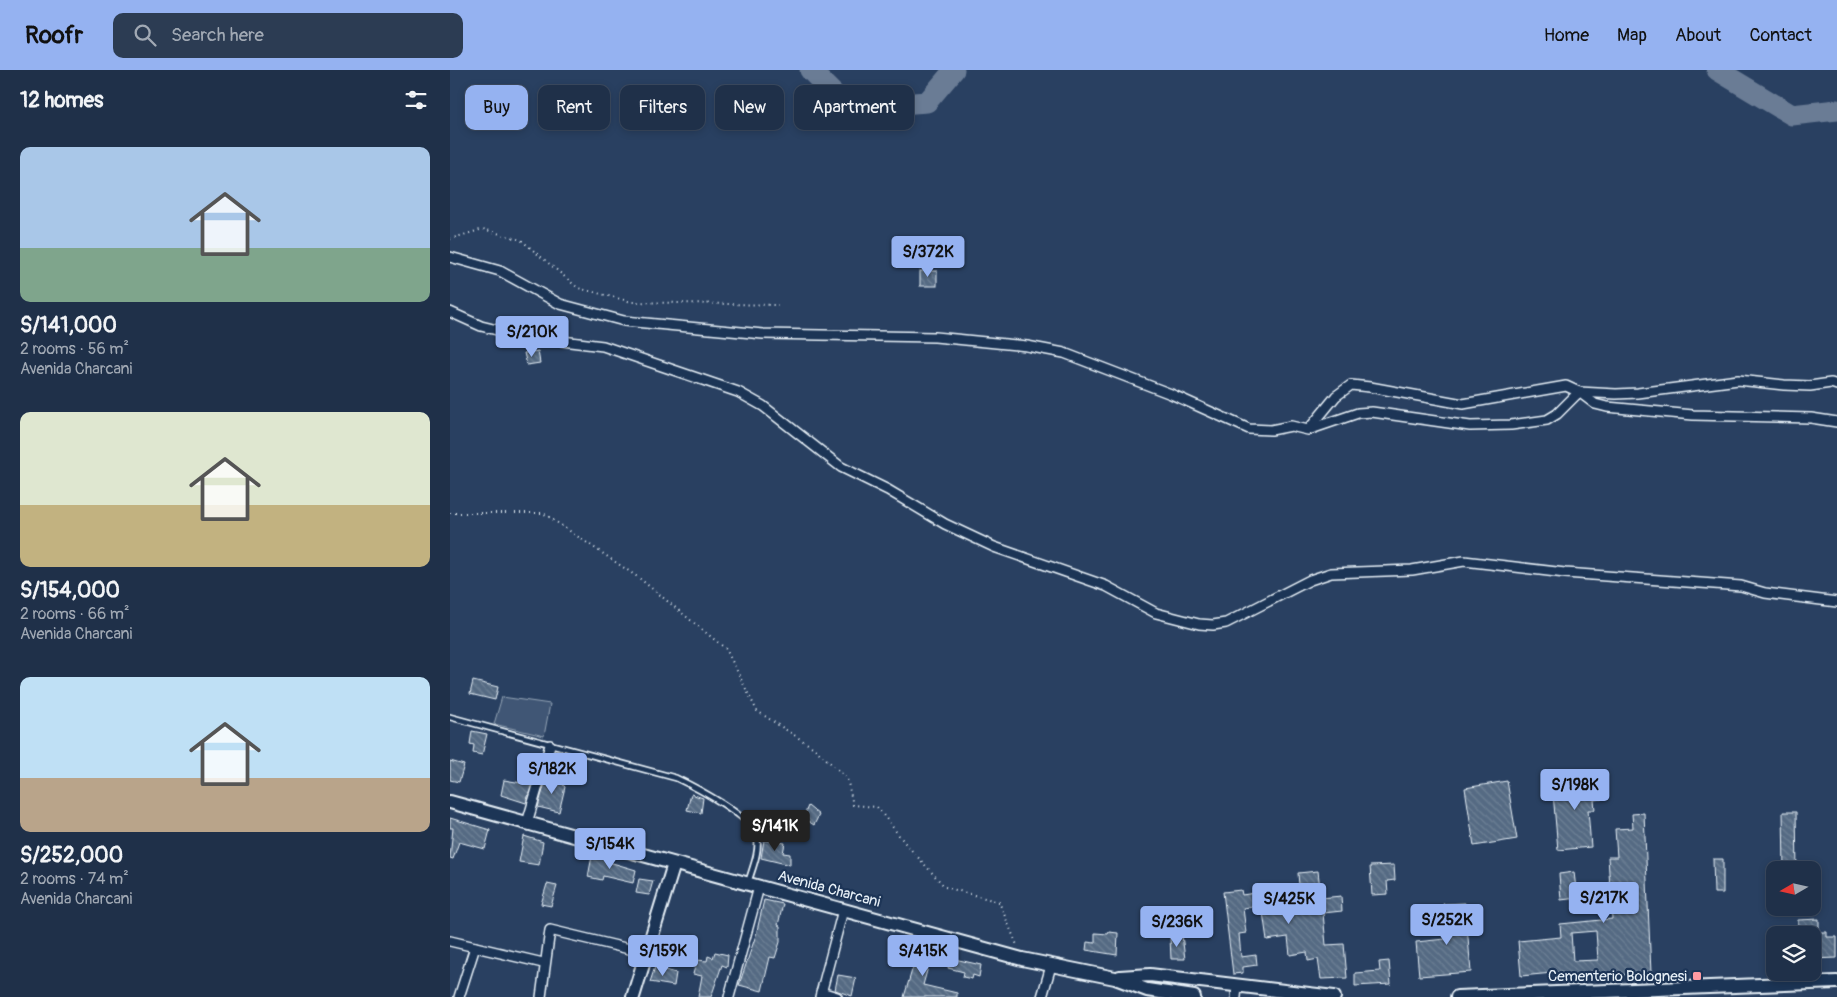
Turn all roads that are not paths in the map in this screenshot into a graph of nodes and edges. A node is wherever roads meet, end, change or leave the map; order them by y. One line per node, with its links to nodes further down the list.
1 (450, 257): 6 (street)
2 (450, 312): 7 (street)
3 (1837, 385): 4 (street)
4 (1579, 392): 5 (street); 6 (street); 6 (street)
5 (1837, 422)
6 (1308, 430)
7 (1837, 602)
8 (450, 717): 9 (lane)
9 (550, 745): 11 (street); 13 (lane)
10 (450, 802): 11 (main road, Avenida Charcani)
11 (527, 823): 12 (main road, Avenida Charcani)
12 (674, 864): 13 (main road, Avenida Charcani); 17 (main road)
13 (753, 885): 14 (main road, Avenida Charcani); 31 (street)
14 (843, 910): 19 (main road, Avenida Charcani); 25 (street)
15 (450, 941): 16 (street)
16 (475, 947): 18 (street); 28 (street)
17 (646, 953): 18 (street); 30 (main road)
18 (544, 963): 29 (street)
19 (1051, 966): 21 (main road, Avenida Charcani); 33 (street)
20 (1150, 975): 21 (main road, Avenida Charcani); 23 (main road, Avenida Charcani); 24 (street)
21 (1115, 978): 24 (main road, Avenida Charcani)
22 (1837, 982): 26 (main road)
23 (1237, 992): 35 (main road, Avenida Charcani)
24 (1146, 993): 34 (main road, Avenida Charcani)
25 (820, 994): 32 (street)
26 (1596, 995): 27 (main road)
27 (1501, 996): 37 (main road)
28 (459, 997)
29 (541, 997)
30 (633, 997)
31 (728, 997)
32 (837, 997)
33 (1042, 997)
34 (1194, 997)
35 (1325, 997): 36 (main road, Avenida Charcani)
36 (1334, 997)
37 (1457, 997)

